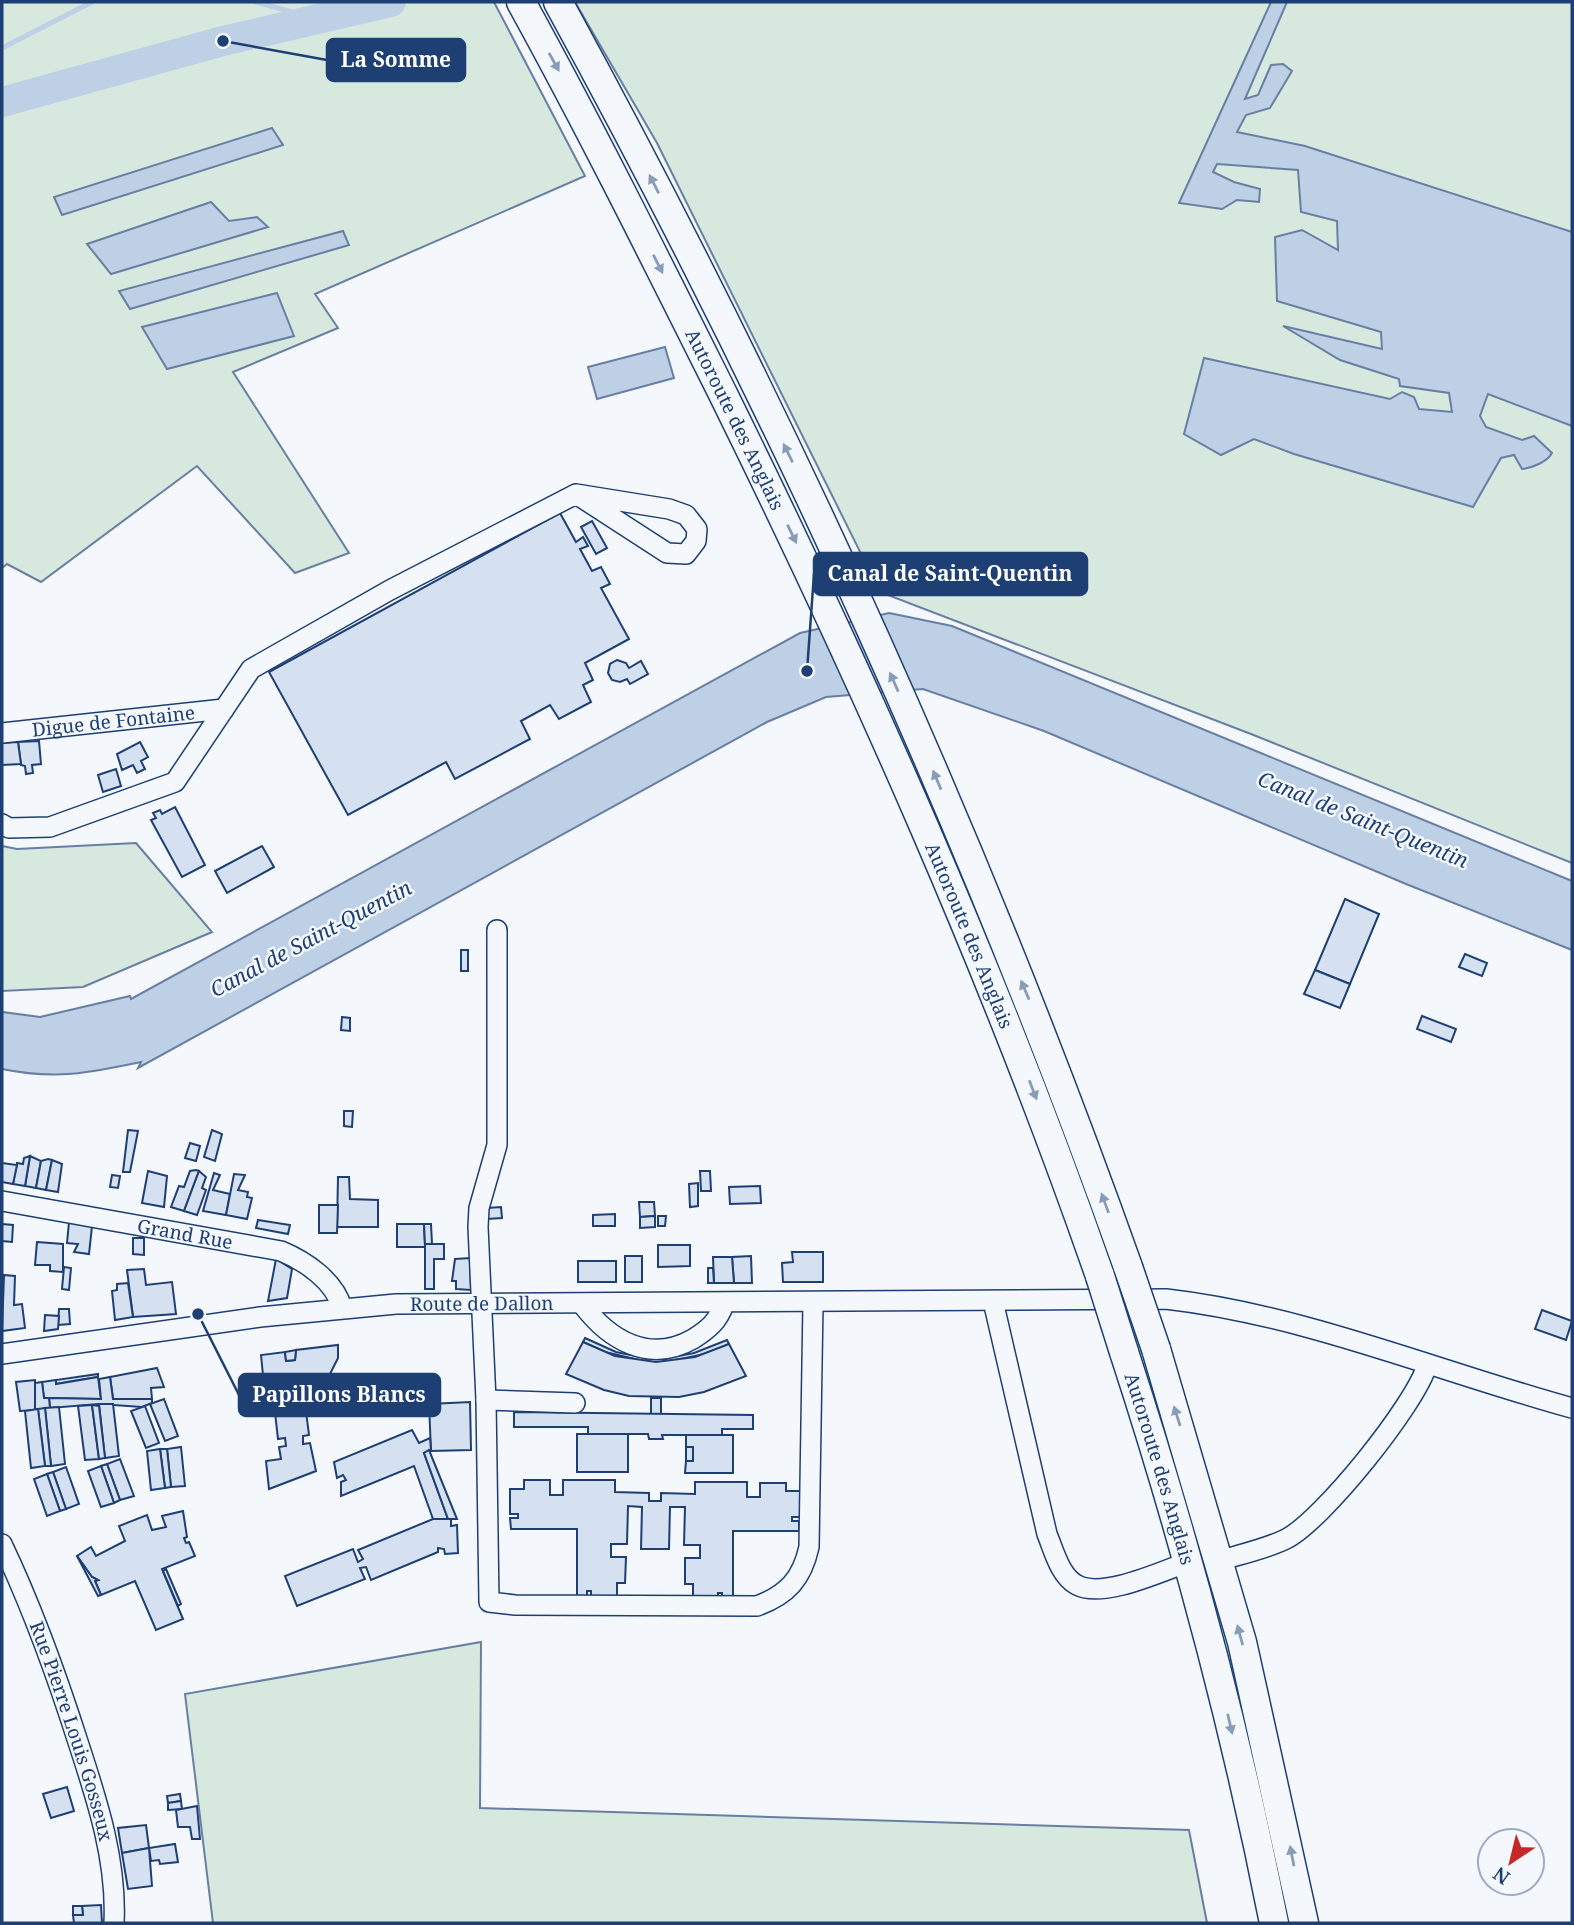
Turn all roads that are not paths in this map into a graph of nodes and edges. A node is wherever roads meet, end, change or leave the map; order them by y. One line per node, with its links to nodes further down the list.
1 (521, 2): 22 (highway, Autoroute des Anglais, one-way to 22, bridge)
2 (558, 2): 21 (highway, Autoroute des Anglais, one-way to 2, bridge)
3 (576, 494): 3 (street); 4 (street)
4 (224, 709): 5 (street, Digue de Fontaine); 6 (street)
5 (2, 733)
6 (2, 824)
7 (497, 930): 11 (street)
8 (2, 1201): 14 (street, Grand Rue)
9 (993, 1301): 10 (street, Route de Dallon); 16 (street, Route de Dallon); 22 (street)
10 (813, 1303): 13 (street, Route de Dallon); 17 (street)
11 (482, 1304): 12 (street, Route de Dallon); 14 (street, Route de Dallon); 17 (street)
12 (582, 1304): 13 (street, Route de Dallon); 13 (street)
13 (724, 1304)
14 (342, 1308): 15 (street, Route de Dallon)
15 (2, 1354)
16 (1427, 1365): 19 (street, Route de Dallon); 21 (street)
17 (486, 1400): 18 (street)
18 (575, 1402)
19 (1572, 1408)
20 (2, 1544): 23 (street, Rue Pierre Louis Gosseux)
21 (1219, 1561): 25 (highway, Autoroute des Anglais, one-way to 21)
22 (1188, 1562): 24 (highway, Autoroute des Anglais, one-way to 24)
23 (114, 1923)
24 (1274, 1923)
25 (1304, 1923)

